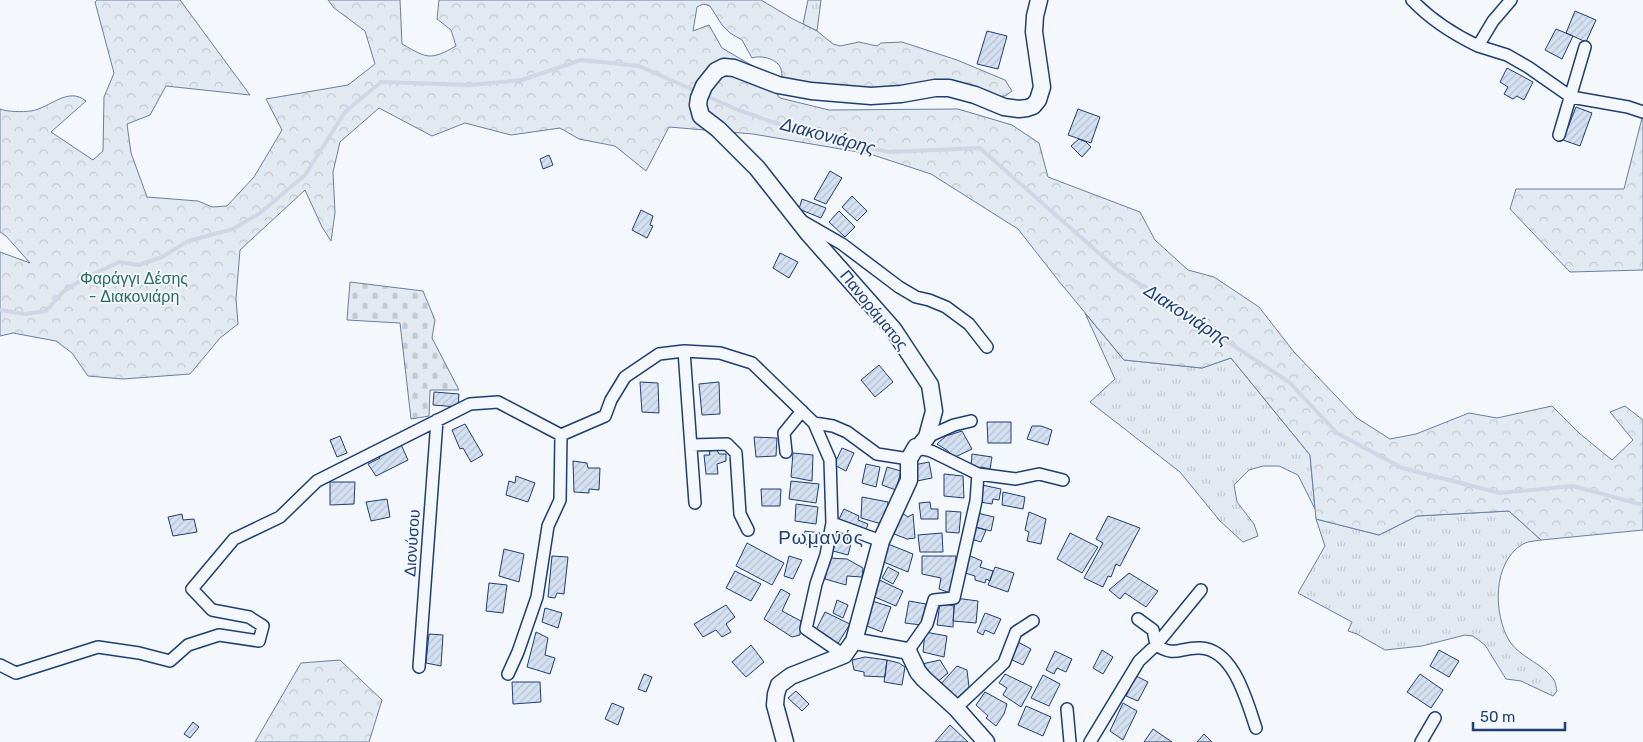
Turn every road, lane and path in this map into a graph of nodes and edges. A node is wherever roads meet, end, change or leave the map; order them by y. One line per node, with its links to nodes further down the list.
1 (1040, 0): 9 (main road, Πανοράματος)
2 (1412, 0): 4 (street)
3 (1511, 0): 4 (street)
4 (1478, 46): 6 (street)
5 (1585, 47): 6 (street)
6 (1571, 97): 7 (street); 8 (street)
7 (1643, 112)
8 (1559, 135)
9 (798, 219): 10 (street); 18 (main road, Πανοράματος)
10 (987, 347)
11 (684, 351): 12 (street); 16 (street); 17 (street)
12 (802, 411): 15 (street); 19 (street)
13 (437, 420): 16 (street); 33 (street); 34 (street, Διονύσου)
14 (972, 421): 18 (street)
15 (814, 423): 18 (street); 23 (street)
16 (561, 435): 35 (street)
17 (691, 445): 22 (street); 24 (street)
18 (918, 448): 20 (street); 25 (main road, Πανοράματος)
19 (786, 452)
20 (978, 474): 21 (street); 31 (street)
21 (1063, 480)
22 (695, 503)
23 (832, 523): 25 (street); 32 (street)
24 (748, 530)
25 (880, 542): 29 (main road, Πανοράματος)
26 (1201, 590): 30 (street)
27 (1138, 619): 30 (street)
28 (1033, 622): 36 (street)
29 (854, 641): 31 (main road); 32 (main road)
30 (1156, 645): 39 (street); 43 (street)
31 (908, 651): 36 (main road)
32 (844, 655): 40 (main road)
33 (0, 665)
34 (419, 668)
35 (508, 674)
36 (956, 708): 41 (main road)
37 (1067, 709): 42 (street)
38 (1435, 718): 44 (street)
39 (1256, 728)
40 (785, 742)
41 (986, 742)
42 (1070, 742)
43 (1090, 742)
44 (1421, 742)

